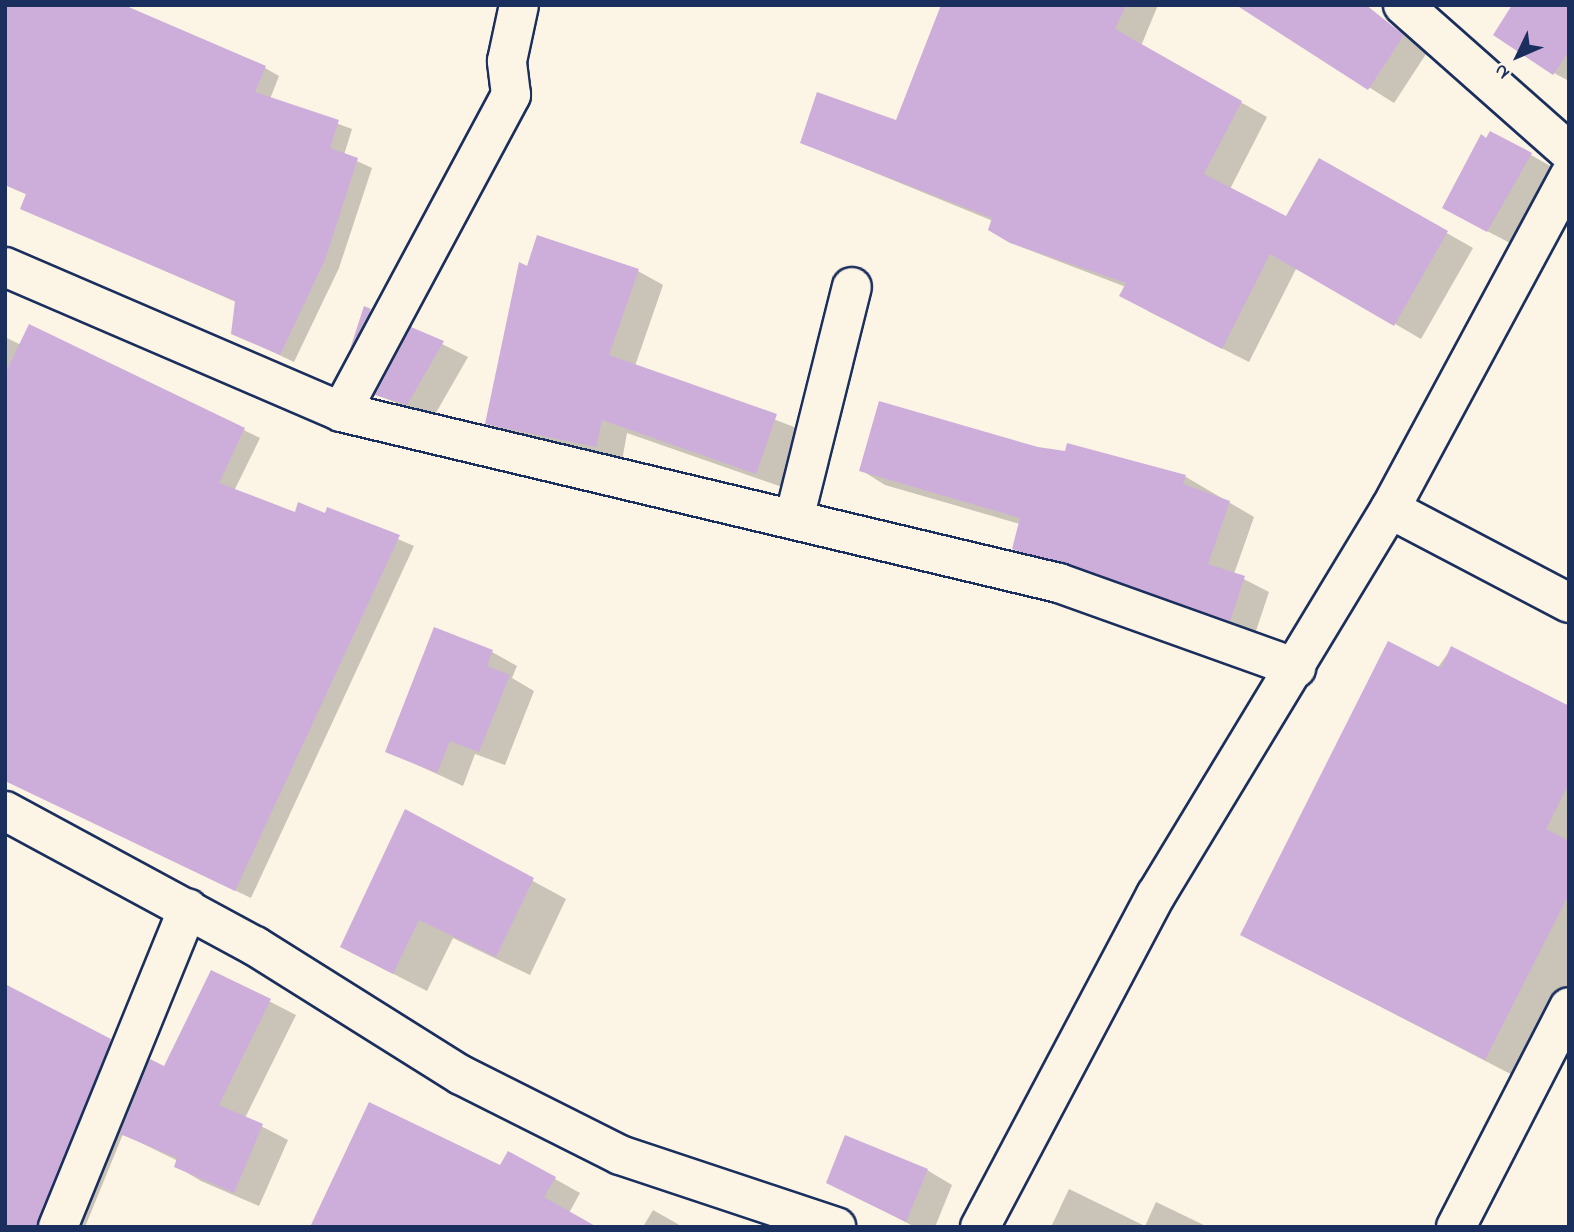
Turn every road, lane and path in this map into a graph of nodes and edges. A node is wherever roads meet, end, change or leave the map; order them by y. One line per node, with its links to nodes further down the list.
1 (519, 5): 7 (street)
2 (1403, 5): 3 (street)
3 (1569, 152)
4 (1569, 176): 8 (street)
5 (5, 267): 7 (street)
6 (852, 287): 9 (street)
7 (341, 412): 9 (street)
8 (1390, 509): 10 (street); 11 (street)
9 (794, 519): 11 (street)
10 (1569, 603)
11 (1296, 668): 17 (street)
12 (5, 811): 13 (street)
13 (188, 909): 15 (street); 16 (street)
14 (1569, 1007): 18 (street)
15 (58, 1227)
16 (836, 1227)
17 (980, 1227)
18 (1456, 1227)

